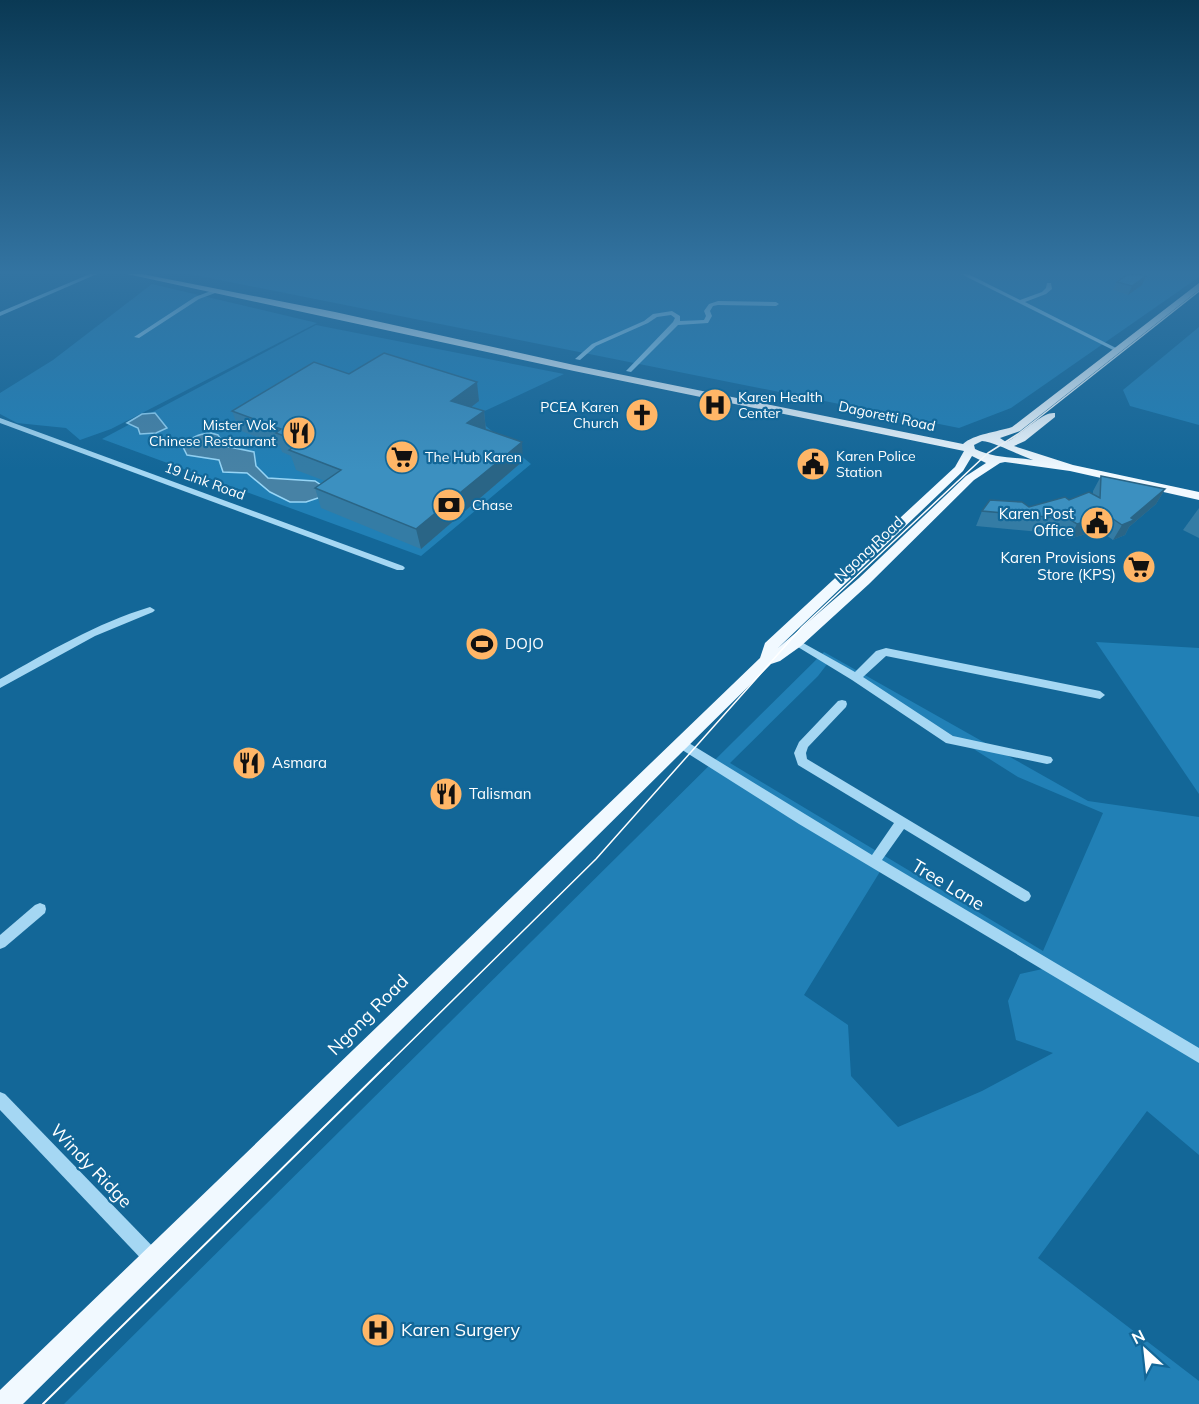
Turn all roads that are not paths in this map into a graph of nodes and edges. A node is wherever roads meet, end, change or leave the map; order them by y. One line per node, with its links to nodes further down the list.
1 (442, 340): 13 (main road, Dagoretti Road)
2 (483, 340): 9 (main road, Dagoretti Road)
3 (606, 340): 9 (street)
4 (660, 340): 10 (street)
5 (1096, 340): 8 (street)
6 (1130, 340): 8 (main road)
7 (1146, 340): 14 (main road, Ngong Road)
8 (1117, 350): 12 (main road)
9 (578, 360): 10 (main road, Dagoretti Road)
10 (630, 371): 13 (main road, Dagoretti Road)
11 (0, 420): 16 (street, 19 Link Road)
12 (990, 438): 13 (main road); 14 (main road)
13 (970, 447): 14 (main road); 17 (main road, Ngong Road)
14 (1004, 453): 15 (main road); 18 (main road, Ngong Road)
15 (1199, 496)
16 (400, 568)
17 (849, 574): 18 (main road); 21 (main road, Ngong Road)
18 (864, 581): 20 (main road, Ngong Road)
19 (150, 610): 23 (street)
20 (796, 642): 21 (main road, Ngong Road); 22 (street)
21 (766, 660): 26 (main road, Ngong Road)
22 (856, 677): 24 (street); 27 (street)
23 (0, 684)
24 (1100, 695)
25 (842, 704): 28 (street)
26 (680, 743): 29 (street, Tree Lane); 35 (main road, Ngong Road)
27 (1047, 760)
28 (902, 822): 29 (street); 30 (street)
29 (874, 861): 33 (street, Tree Lane)
30 (1025, 896)
31 (40, 909): 32 (street)
32 (0, 943)
33 (1199, 1056)
34 (0, 1100): 35 (street, Windy Ridge)
35 (153, 1259): 36 (main road, Ngong Road)
36 (4, 1404)

